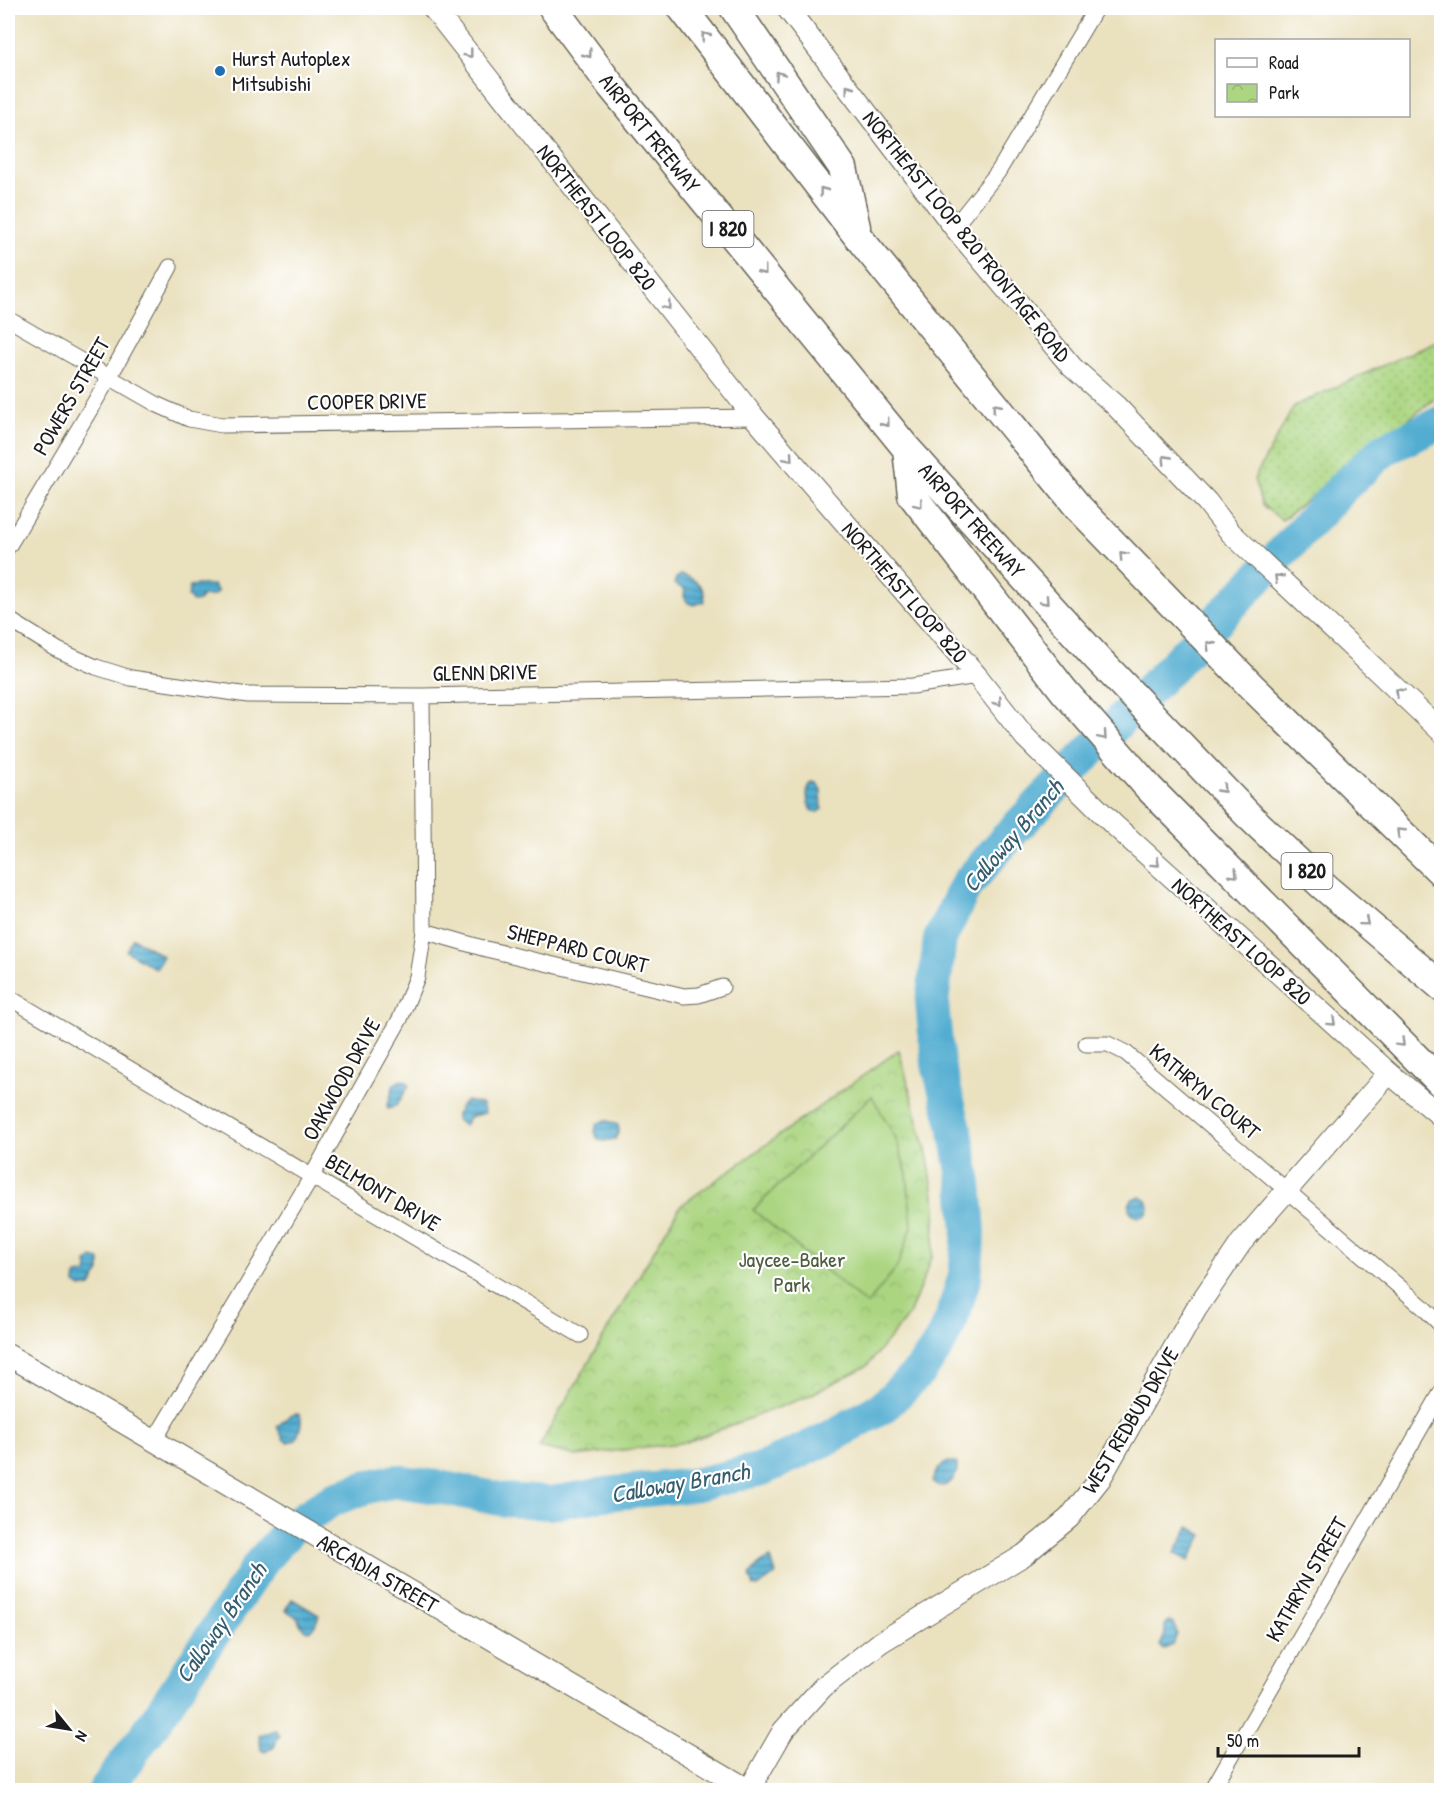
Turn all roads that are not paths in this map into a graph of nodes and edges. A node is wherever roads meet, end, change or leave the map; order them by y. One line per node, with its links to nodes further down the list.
1 (433, 8): 12 (main road, NORTHEAST LOOP 820, one-way to 12)
2 (553, 8): 13 (highway, AIRPORT FREEWAY / I 820, one-way to 13)
3 (682, 8): 8 (highway, one-way to 3)
4 (734, 8): 8 (highway, one-way to 4)
5 (787, 8): 7 (main road, NORTHEAST LOOP 820 FRONTAGE ROAD, one-way to 5)
6 (1096, 8): 7 (street)
7 (954, 227): 18 (main road, NORTHEAST LOOP 820 FRONTAGE ROAD, one-way to 7)
8 (859, 238): 19 (highway, one-way to 8)
9 (170, 267): 11 (street, POWERS STREET)
10 (8, 319): 11 (street, COOPER DRIVE)
11 (109, 378): 12 (street, COOPER DRIVE); 14 (street, POWERS STREET)
12 (754, 417): 16 (main road, NORTHEAST LOOP 820, one-way to 16)
13 (908, 449): 22 (highway, AIRPORT FREEWAY / I 820, one-way to 22); 26 (highway, one-way to 26)
14 (8, 547)
15 (8, 620): 17 (street, GLENN DRIVE)
16 (977, 675): 17 (street, GLENN DRIVE); 25 (main road, NORTHEAST LOOP 820, one-way to 25)
17 (422, 696): 20 (street, OAKWOOD DRIVE)
18 (1442, 732)
19 (1442, 873)
20 (424, 931): 21 (street, SHEPPARD COURT); 28 (street, OAKWOOD DRIVE)
21 (722, 987)
22 (1442, 987)
23 (8, 997): 28 (street, BELMONT DRIVE)
24 (1086, 1044): 29 (street, KATHRYN COURT)
25 (1389, 1073): 27 (main road, NORTHEAST LOOP 820); 29 (main road, WEST REDBUD DRIVE)
26 (1442, 1084)
27 (1442, 1117)
28 (312, 1176): 31 (street, BELMONT DRIVE); 34 (street, OAKWOOD DRIVE)
29 (1287, 1189): 30 (street); 35 (main road, WEST REDBUD DRIVE)
30 (1442, 1326)
31 (580, 1335)
32 (8, 1354): 34 (main road, ARCADIA STREET)
33 (1442, 1391): 36 (street, KATHRYN STREET)
34 (154, 1441): 35 (main road, ARCADIA STREET)
35 (749, 1791)
36 (1212, 1791)

